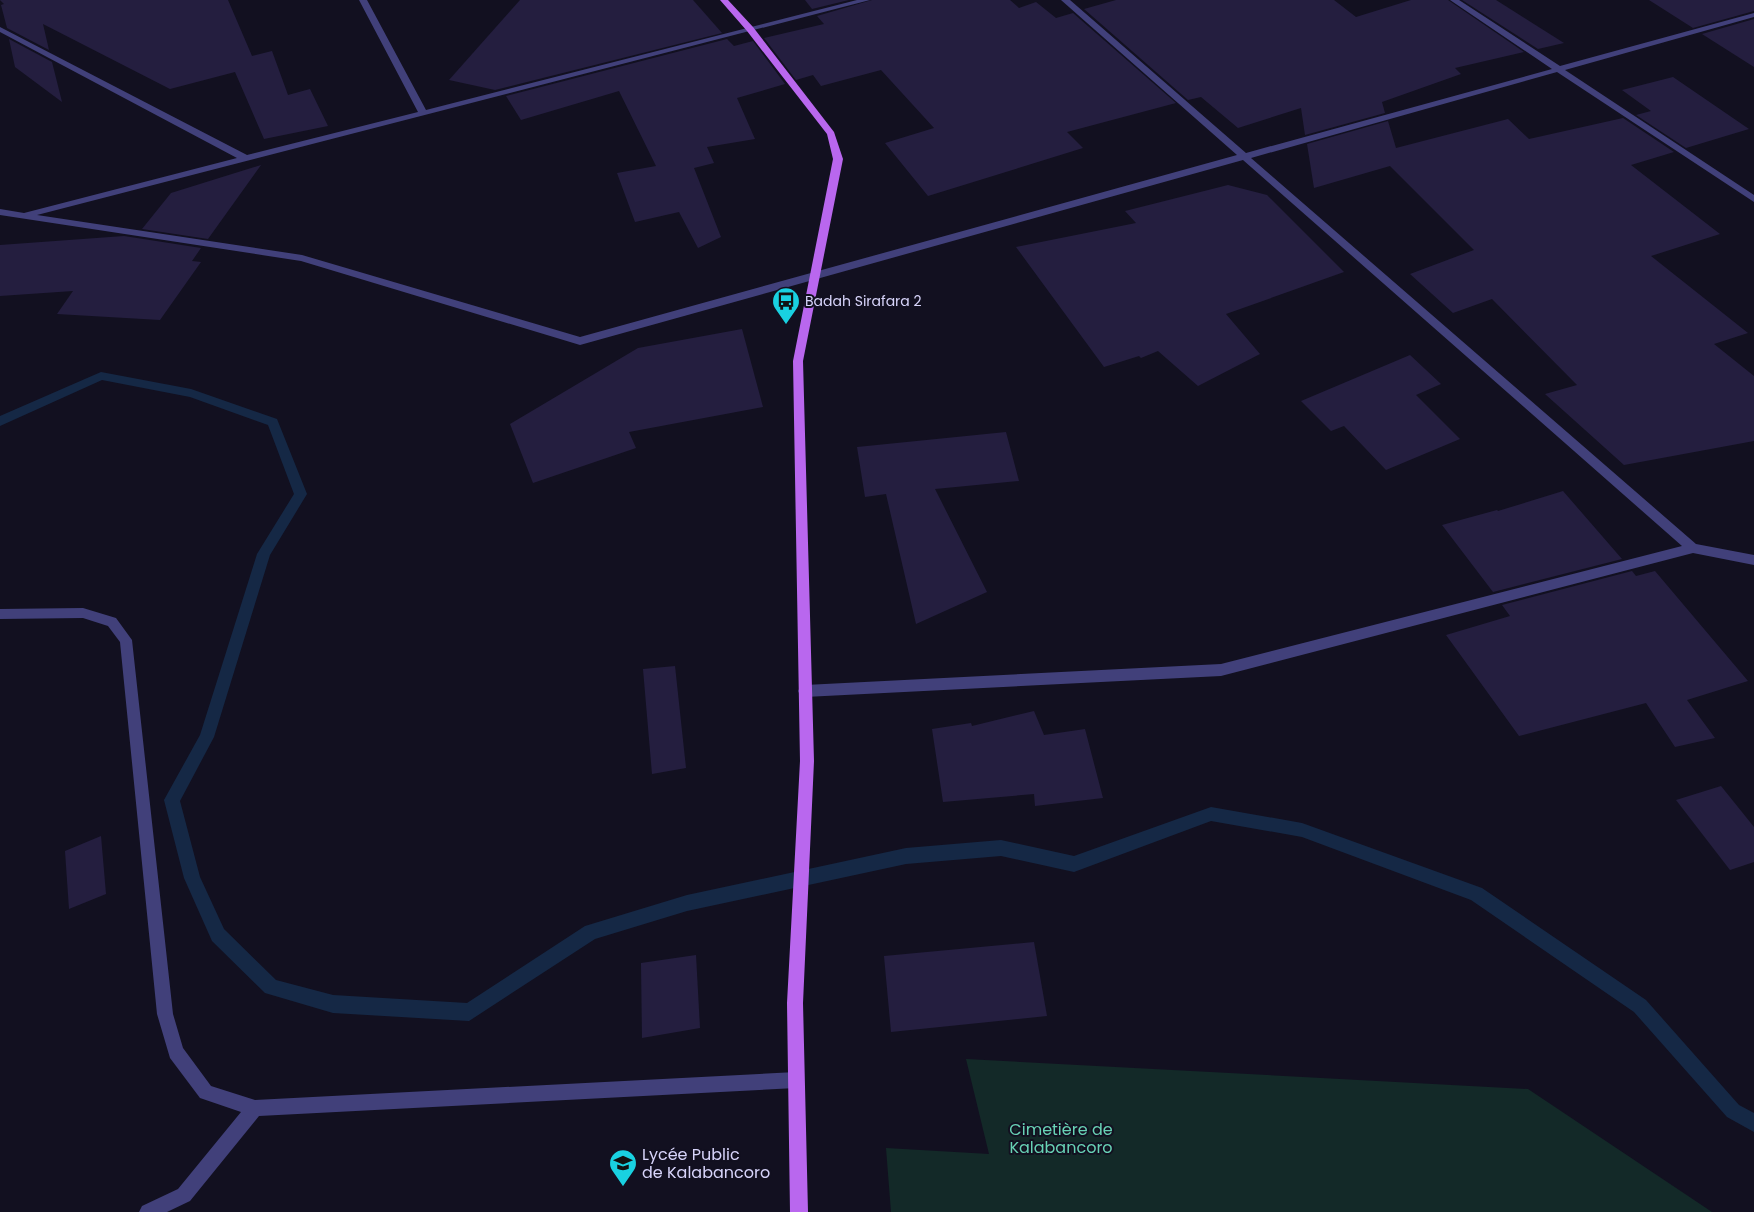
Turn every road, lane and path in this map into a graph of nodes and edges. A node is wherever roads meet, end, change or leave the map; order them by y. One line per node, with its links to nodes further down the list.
1 (363, 0): 10 (street)
2 (724, 0): 8 (main road)
3 (866, 0): 8 (street)
4 (1065, 0): 11 (street)
5 (1454, 0): 9 (street)
6 (1754, 15): 9 (street)
7 (0, 29): 12 (street)
8 (750, 30): 10 (street); 16 (main road)
9 (1560, 69): 11 (street); 13 (street)
10 (423, 113): 12 (street)
11 (1244, 157): 16 (street); 17 (street)
12 (245, 158): 15 (street)
13 (1754, 200)
14 (0, 212): 15 (street)
15 (21, 215): 16 (street)
16 (814, 276): 20 (main road)
17 (1693, 548): 18 (street); 20 (street)
18 (1754, 560)
19 (0, 614): 22 (street)
20 (805, 691): 21 (main road)
21 (796, 1080): 22 (street); 24 (main road)
22 (255, 1108): 23 (street)
23 (148, 1212)
24 (799, 1212)

